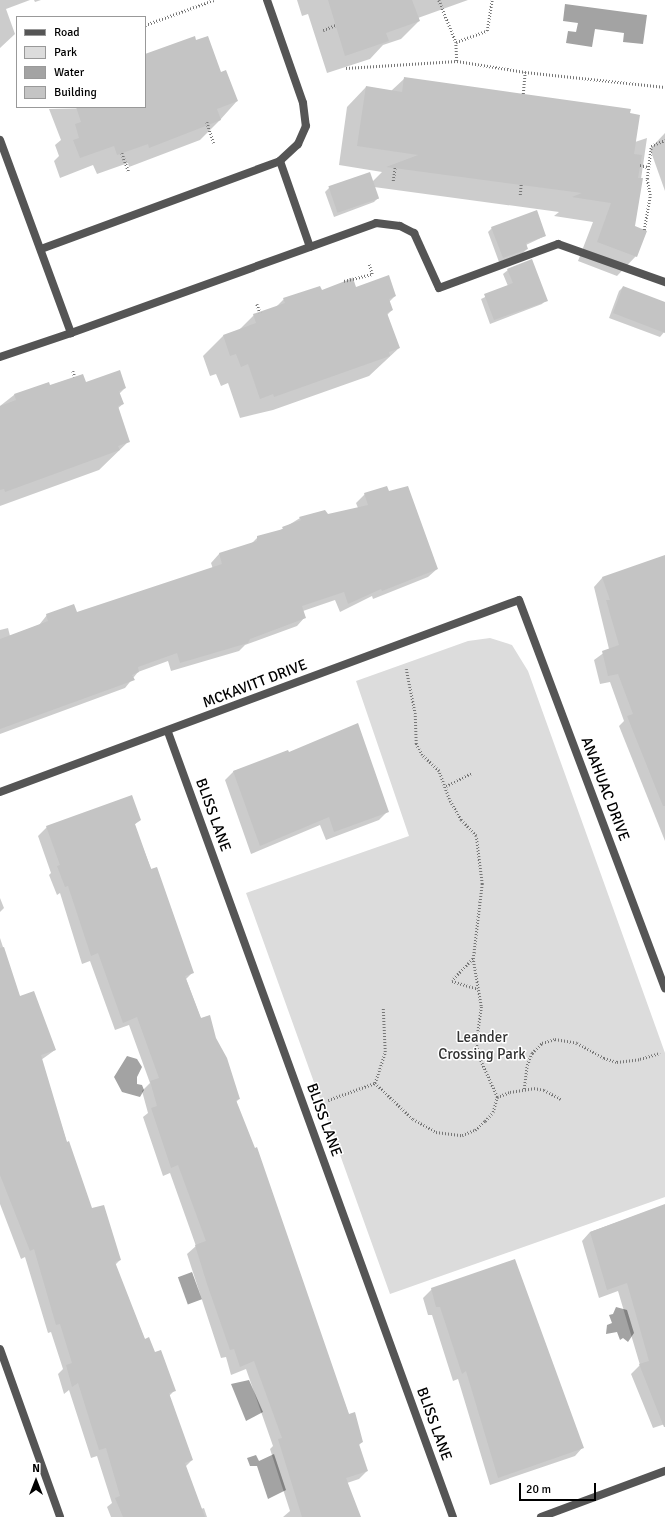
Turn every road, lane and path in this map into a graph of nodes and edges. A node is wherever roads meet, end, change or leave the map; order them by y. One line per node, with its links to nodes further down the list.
1 (214, 0): 5 (path)
2 (267, 0): 19 (street)
3 (440, 0): 8 (path)
4 (492, 0): 8 (path)
5 (146, 25)
6 (336, 25): 7 (path)
7 (323, 30)
8 (456, 42): 9 (path)
9 (457, 61): 10 (path); 11 (path)
10 (346, 68)
11 (525, 72): 12 (path); 13 (path)
12 (665, 87)
13 (523, 94)
14 (207, 122): 17 (path)
15 (0, 140): 29 (street)
16 (665, 140): 22 (path)
17 (214, 143)
18 (122, 153): 23 (path)
19 (280, 161): 28 (street); 29 (street)
20 (640, 165): 22 (path)
21 (395, 167): 24 (path)
22 (648, 167): 27 (path)
23 (129, 172)
24 (393, 181)
25 (521, 183): 26 (path)
26 (520, 195)
27 (644, 230)
28 (310, 247): 32 (street); 35 (street)
29 (41, 249): 35 (street)
30 (369, 264): 31 (path)
31 (344, 281)
32 (665, 282)
33 (257, 304): 34 (path)
34 (260, 312)
35 (71, 333): 36 (street)
36 (0, 357)
37 (73, 371): 38 (path)
38 (75, 377)
39 (520, 600): 41 (street, MCKAVITT DRIVE); 47 (street, ANAHUAC DRIVE)
40 (406, 669): 43 (path)
41 (168, 732): 44 (street, MCKAVITT DRIVE); 59 (street, BLISS LANE)
42 (472, 773): 43 (path)
43 (446, 786): 45 (path)
44 (0, 792)
45 (473, 959): 46 (path); 46 (path)
46 (478, 989): 52 (path)
47 (665, 989)
48 (383, 1008): 50 (path)
49 (660, 1052): 51 (path)
50 (374, 1083): 52 (path); 54 (path)
51 (524, 1089): 52 (path); 53 (path)
52 (497, 1098)
53 (561, 1099)
54 (328, 1100)
55 (0, 1349): 57 (street)
56 (665, 1471): 60 (street)
57 (60, 1515): 58 (street)
58 (50, 1517)
59 (453, 1517)
60 (541, 1517)

